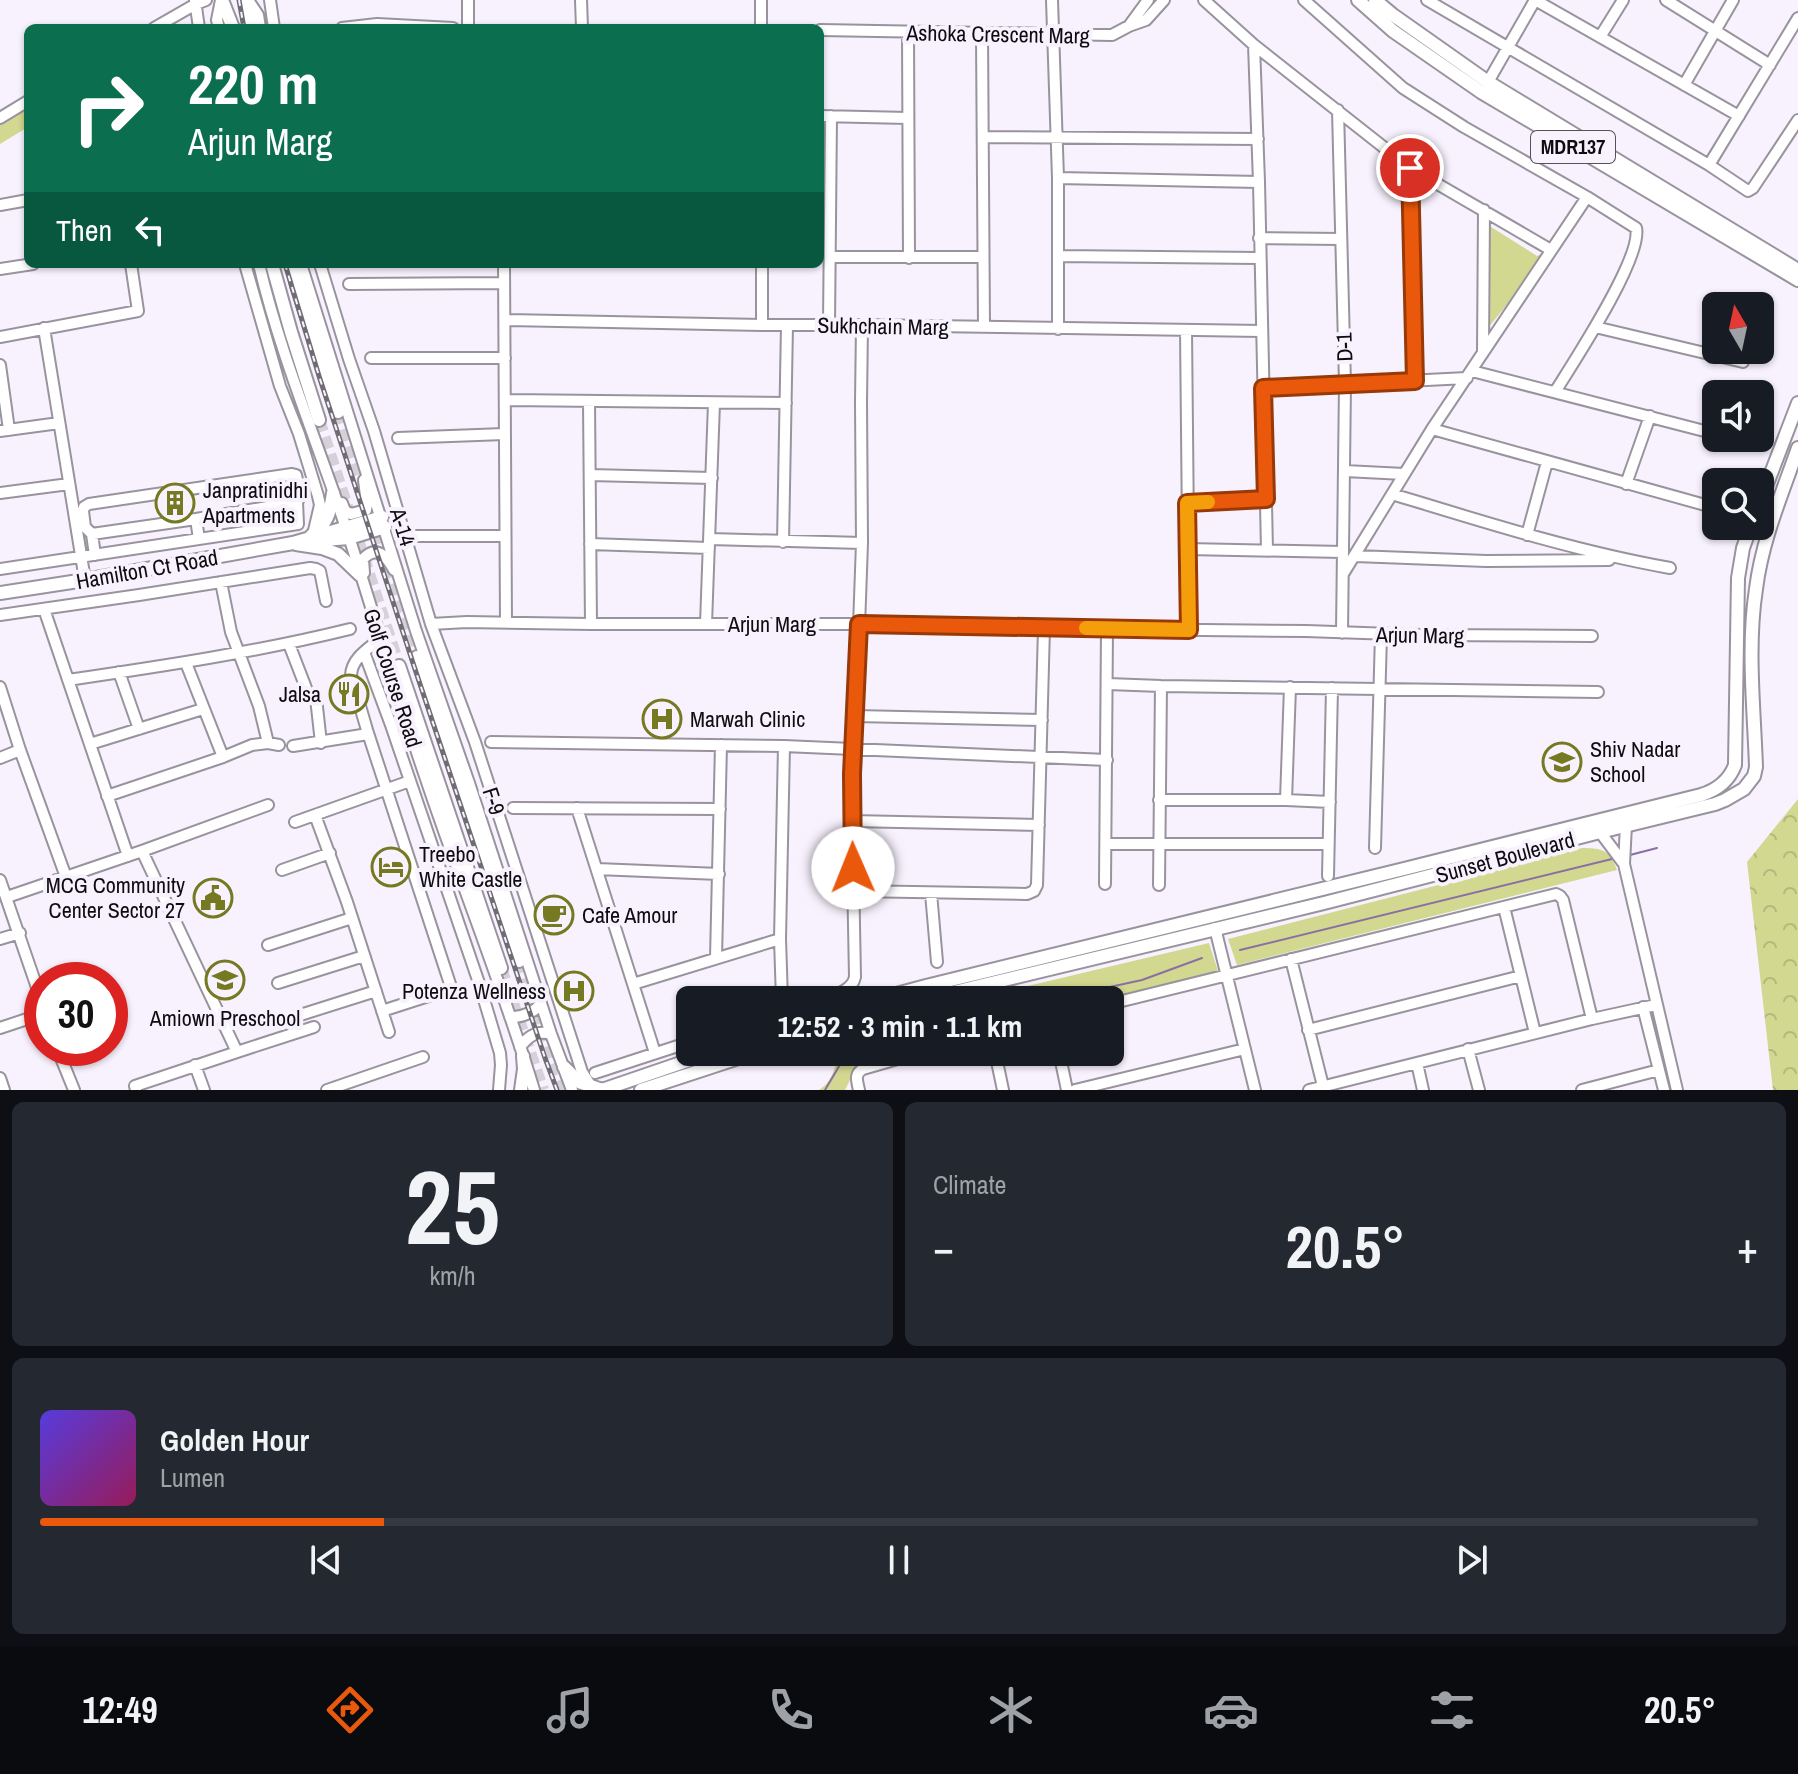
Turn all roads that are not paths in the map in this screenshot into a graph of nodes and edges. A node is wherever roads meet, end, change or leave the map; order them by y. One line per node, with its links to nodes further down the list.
1 (222, 0): 25 (street); 26 (main road)
2 (247, 0): 21 (street); 27 (main road)
3 (255, 0): 21 (street)
4 (270, 0): 29 (street)
5 (468, 0): 30 (street)
6 (581, 0): 31 (street)
7 (761, 0): 32 (street)
8 (1052, 0): 39 (street)
9 (1148, 0): 33 (street)
10 (1164, 0): 33 (street, Ashoka Crescent Marg)
11 (1204, 0): 41 (street)
12 (1304, 0): 60 (street)
13 (1358, 0): 83 (main road, MDR137)
14 (1375, 0): 44 (main road, MDR137)
15 (1427, 0): 42 (street)
16 (1623, 0): 40 (street)
17 (1666, 0): 35 (street)
18 (1733, 0): 35 (street)
19 (199, 1): 23 (street); 24 (street)
20 (1529, 2): 40 (street); 42 (street)
21 (258, 15): 28 (street)
22 (1798, 18): 37 (street)
23 (161, 24)
24 (199, 24)
25 (218, 24)
26 (231, 24)
27 (250, 24)
28 (259, 24)
29 (273, 24)
30 (468, 24)
31 (582, 24)
32 (761, 24)
33 (1129, 26): 39 (street, Ashoka Crescent Marg)
34 (824, 30): 36 (street, Ashoka Crescent Marg)
35 (1716, 31): 43 (street); 45 (street)
36 (908, 32): 38 (street, Ashoka Crescent Marg); 51 (street)
37 (1795, 33): 43 (street)
38 (982, 34): 39 (street, Ashoka Crescent Marg); 53 (street)
39 (1053, 35): 54 (street)
40 (1600, 37): 45 (street)
41 (1254, 45): 47 (street); 55 (street)
42 (1507, 47): 44 (street); 56 (street)
43 (1770, 65): 49 (street)
44 (1488, 82): 83 (main road, MDR137)
45 (1684, 85): 49 (street)
46 (24, 103): 50 (street)
47 (1338, 110): 57 (street); 65 (street, D-1)
48 (825, 116): 51 (street); 68 (street)
49 (1739, 116): 56 (street)
50 (0, 118)
51 (908, 118): 70 (street)
52 (1798, 120): 56 (street)
53 (983, 137): 54 (street); 69 (street)
54 (1057, 137): 55 (street); 58 (street)
55 (1258, 139): 59 (street)
56 (1709, 165)
57 (1410, 168): 63 (street); 104 (street)
58 (1058, 178): 59 (street); 67 (street)
59 (1259, 182): 64 (street)
60 (1587, 197): 66 (street); 92 (street)
61 (24, 201): 62 (street)
62 (0, 205)
63 (1484, 210): 66 (street); 98 (street)
64 (1259, 238): 65 (street); 71 (street)
65 (1341, 239): 106 (street, D-1)
66 (1551, 250): 98 (street)
67 (1058, 256): 71 (street); 94 (street)
68 (830, 257): 70 (street); 89 (street)
69 (983, 257): 70 (street); 91 (street)
70 (909, 258)
71 (1259, 258): 96 (street)
72 (24, 265): 82 (street)
73 (132, 268): 93 (street)
74 (246, 268): 107 (street)
75 (260, 268): 105 (street, Golf Course Road)
76 (273, 268): 117 (main road)
77 (293, 268): 115 (main road)
78 (302, 268): 126 (street, Golf Course Road)
79 (321, 268): 175 (street, A-14)
80 (504, 268): 84 (street)
81 (762, 268): 87 (street)
82 (0, 269)
83 (1797, 275)
84 (504, 283): 85 (street); 86 (street)
85 (349, 284)
86 (505, 320): 87 (street, Sukhchain Marg); 101 (street)
87 (762, 325): 88 (street, Sukhchain Marg)
88 (787, 325): 89 (street, Sukhchain Marg); 113 (street)
89 (829, 325): 90 (street, Sukhchain Marg)
90 (862, 325): 91 (street, Sukhchain Marg); 155 (street)
91 (984, 327): 94 (street, Sukhchain Marg)
92 (1595, 327): 99 (street); 109 (street)
93 (44, 328): 97 (street); 118 (street)
94 (1058, 329): 95 (street, Sukhchain Marg)
95 (1186, 330): 96 (street, Sukhchain Marg); 140 (street)
96 (1261, 331): 108 (street)
97 (0, 337)
98 (1483, 351): 103 (street)
99 (1702, 352)
100 (371, 358): 101 (street)
101 (505, 358): 110 (street)
102 (0, 365): 120 (street)
103 (1470, 375): 104 (street); 109 (street); 119 (street)
104 (1415, 381): 106 (street)
105 (294, 382): 107 (street); 130 (street, Golf Course Road)
106 (1345, 384): 108 (street); 128 (street, D-1)
107 (280, 386): 146 (street)
108 (1263, 388): 138 (street)
109 (1555, 392): 116 (street)
110 (505, 400): 111 (street); 122 (street)
111 (589, 402): 112 (street); 131 (street)
112 (714, 403): 113 (street); 132 (street)
113 (786, 403): 152 (street)
114 (1798, 403): 127 (main road)
115 (338, 412)
116 (1650, 416): 121 (street); 134 (street)
117 (319, 420)
118 (59, 423): 120 (street); 133 (street)
119 (1432, 429): 125 (street); 129 (street)
120 (4, 430)
121 (1702, 430)
122 (504, 434): 123 (street); 149 (street)
123 (398, 438)
124 (1798, 448): 229 (main road)
125 (1547, 462): 134 (street); 147 (street)
126 (364, 463): 130 (street); 143 (street, Golf Course Road)
127 (1773, 468)
128 (1345, 471): 129 (street); 159 (street, D-1)
129 (1404, 474): 137 (street)
130 (326, 475): 136 (street, Golf Course Road)
131 (590, 475): 132 (street); 156 (street)
132 (712, 478): 154 (street)
133 (69, 484): 135 (street); 162 (street)
134 (1626, 484): 141 (street)
135 (0, 493)
136 (333, 493): 144 (street, Golf Course Road); 146 (main road)
137 (1392, 494): 147 (street); 161 (street)
138 (1266, 499): 140 (street); 158 (street)
139 (297, 502): 142 (street); 145 (street); 150 (street)
140 (1187, 503): 157 (street)
141 (1702, 504)
142 (192, 519): 145 (street); 150 (street)
143 (383, 522): 144 (main road, Hamilton Ct Road); 166 (street, Golf Course Road)
144 (347, 533): 153 (main road, Hamilton Ct Road); 169 (street, Golf Course Road)
145 (92, 534): 160 (street)
146 (313, 535): 153 (main road)
147 (1527, 535): 163 (street)
148 (412, 536): 149 (street)
149 (505, 536): 177 (street)
150 (195, 540): 160 (street)
151 (1746, 540): 226 (main road)
152 (783, 542): 154 (street); 155 (street)
153 (293, 543): 168 (main road, Hamilton Ct Road); 169 (main road)
154 (709, 543): 156 (street); 180 (street)
155 (862, 543): 181 (street)
156 (590, 544): 179 (street)
157 (1187, 549): 158 (street); 185 (street)
158 (1267, 550): 159 (street)
159 (1343, 552): 167 (street, D-1)
160 (95, 555): 162 (street)
161 (1355, 556): 163 (street); 167 (street)
162 (80, 557): 165 (street); 168 (street)
163 (1623, 560): 164 (street)
164 (1670, 568)
165 (0, 569)
166 (400, 575): 169 (street); 171 (street, Golf Course Road)
167 (1342, 576): 186 (street, D-1)
168 (85, 580): 172 (main road, Hamilton Ct Road)
169 (362, 581): 189 (street, Golf Course Road)
170 (221, 582): 173 (street); 174 (street); 193 (street)
171 (403, 587): 175 (street); 197 (street, Golf Course Road)
172 (0, 593)
173 (326, 601)
174 (44, 609): 176 (street); 199 (street)
175 (427, 611): 178 (street, A-14)
176 (0, 615)
177 (506, 622): 178 (street, Arjun Marg); 179 (street, Arjun Marg)
178 (431, 624): 191 (street, F-9)
179 (591, 624): 180 (street, Arjun Marg)
180 (706, 624): 181 (street, Arjun Marg)
181 (859, 624): 182 (street, Arjun Marg); 210 (street)
182 (1044, 628): 184 (street, Arjun Marg); 211 (street)
183 (350, 629): 190 (street)
184 (1107, 629): 185 (street, Arjun Marg); 200 (street)
185 (1189, 630): 186 (street, Arjun Marg)
186 (1342, 633): 187 (street, Arjun Marg)
187 (1381, 635): 188 (street, Arjun Marg); 206 (street)
188 (1592, 636)
189 (380, 639): 192 (street); 264 (street, Golf Course Road)
190 (289, 644): 193 (street); 204 (street)
191 (439, 645): 197 (street); 326 (street, F-9)
192 (364, 652): 213 (street); 227 (street)
193 (238, 654): 195 (street); 222 (street)
194 (417, 657): 277 (main road)
195 (186, 663): 198 (street); 209 (street)
196 (399, 666): 280 (main road)
197 (430, 670): 291 (street, Golf Course Road)
198 (119, 672): 199 (street); 212 (street)
199 (68, 680): 216 (street)
200 (1108, 684): 201 (street); 225 (street)
201 (1161, 686): 203 (street); 231 (street)
202 (0, 687): 220 (street)
203 (1290, 687): 205 (street); 232 (street)
204 (306, 688)
205 (1332, 688): 206 (street); 233 (street)
206 (1379, 689): 207 (street); 247 (street)
207 (1598, 692)
208 (316, 698): 215 (street)
209 (203, 709): 212 (street); 222 (street)
210 (855, 716): 211 (street); 221 (street)
211 (1042, 720): 223 (street)
212 (139, 729): 216 (street)
213 (368, 734): 215 (street); 228 (street)
214 (491, 742): 217 (street)
215 (321, 743): 218 (street)
216 (90, 744): 230 (street)
217 (721, 745): 219 (street); 237 (street)
218 (293, 746)
219 (784, 746): 221 (street); 271 (street)
220 (20, 750): 224 (street); 256 (street)
221 (853, 750): 223 (street); 239 (street)
222 (223, 757): 230 (street)
223 (1041, 757): 225 (street); 241 (street)
224 (0, 758)
225 (1107, 760): 244 (street)
226 (1728, 779): 229 (main road); 265 (main road, Sunset Boulevard)
227 (410, 781): 228 (street); 266 (street)
228 (387, 789): 238 (street); 294 (street)
229 (1744, 789): 242 (main road, Sunset Boulevard)
230 (107, 796): 250 (street)
231 (1159, 800): 232 (street); 245 (street)
232 (1286, 800): 233 (street)
233 (1330, 802): 246 (street)
234 (268, 805): 248 (street)
235 (513, 808): 236 (street)
236 (577, 808): 237 (street); 252 (street)
237 (720, 809): 254 (street)
238 (315, 815): 240 (street); 249 (street)
239 (852, 821): 241 (street); 260 (street)
240 (295, 822)
241 (1039, 825): 261 (street)
242 (1626, 825): 243 (main road, Sunset Boulevard); 251 (street)
243 (1600, 832): 251 (street); 265 (main road, Sunset Boulevard)
244 (1106, 844): 245 (street); 258 (street)
245 (1158, 844): 246 (street); 259 (street)
246 (1328, 844): 255 (street)
247 (1375, 848)
248 (142, 851): 250 (street); 309 (street)
249 (330, 853): 253 (street); 267 (street)
250 (128, 856): 256 (street)
251 (1623, 860): 292 (street)
252 (597, 869): 254 (street); 284 (street)
253 (282, 870)
254 (719, 874): 274 (street)
255 (1328, 876)
256 (66, 877): 262 (street)
257 (0, 880): 262 (street)
258 (1105, 884)
259 (1159, 885)
260 (854, 891): 261 (street); 286 (street)
261 (931, 893): 279 (street)
262 (7, 897): 269 (street)
263 (1504, 907): 275 (street); 282 (street); 297 (street)
264 (472, 911): 266 (street); 296 (street, Golf Course Road)
265 (1242, 915): 268 (main road, Sunset Boulevard); 276 (main road, Sunset Boulevard)
266 (456, 917): 331 (street)
267 (352, 918): 272 (street); 273 (street)
268 (1215, 928): 276 (main road, Sunset Boulevard); 281 (street)
269 (20, 933): 270 (street); 278 (street)
270 (0, 939)
271 (780, 939): 274 (street); 285 (street)
272 (268, 945)
273 (364, 956): 283 (street); 289 (street)
274 (716, 958): 284 (street)
275 (1291, 959): 281 (street); 301 (street)
276 (1058, 960): 287 (main road, Sunset Boulevard); 288 (main road, Sunset Boulevard)
277 (519, 961)
278 (29, 962)
279 (937, 962)
280 (501, 968)
281 (1226, 976): 290 (street); 306 (street)
282 (1521, 976): 301 (street); 303 (street)
283 (278, 983)
284 (633, 984): 310 (street)
285 (782, 986)
286 (852, 986)
287 (938, 986)
288 (969, 986)
289 (376, 991): 294 (street); 295 (street)
290 (1124, 1001)
291 (541, 1003): 296 (street); 304 (street, Golf Course Road)
292 (1656, 1005): 293 (street); 345 (street)
293 (1643, 1007): 297 (street); 321 (street)
294 (382, 1011): 302 (street)
295 (297, 1016)
296 (510, 1017): 308 (street, Golf Course Road)
297 (1592, 1019): 303 (street)
298 (24, 1020): 300 (street)
299 (314, 1027): 309 (street)
300 (0, 1028)
301 (1308, 1030): 323 (street)
302 (389, 1032)
303 (1535, 1033): 307 (street)
304 (551, 1034): 308 (street); 320 (street, Golf Course Road)
305 (676, 1046): 310 (street)
306 (1245, 1049): 338 (street); 339 (street)
307 (1468, 1049): 312 (street); 342 (street)
308 (522, 1051): 332 (main road); 333 (street, Golf Course Road)
309 (237, 1052): 314 (street)
310 (655, 1053): 322 (street)
311 (423, 1057): 330 (street)
312 (1417, 1063): 323 (street); 341 (street)
313 (676, 1064): 326 (main road)
314 (195, 1065): 325 (street); 329 (street)
315 (64, 1066): 328 (street)
316 (714, 1066): 327 (main road)
317 (873, 1066): 335 (street)
318 (998, 1066): 336 (street)
319 (1062, 1066): 337 (street)
320 (564, 1067): 326 (main road); 334 (street, Golf Course Road)
321 (1659, 1070): 324 (street); 344 (street)
322 (595, 1073)
323 (1323, 1086): 340 (street)
324 (1603, 1087): 343 (street)
325 (132, 1089)
326 (599, 1089)
327 (644, 1089)
328 (74, 1090)
329 (204, 1090)
330 (327, 1090)
331 (499, 1090)
332 (521, 1090)
333 (534, 1090)
334 (572, 1090)
335 (859, 1090)
336 (1003, 1090)
337 (1067, 1090)
338 (1075, 1090)
339 (1255, 1090)
340 (1309, 1090)
341 (1423, 1090)
342 (1479, 1090)
343 (1582, 1090)
344 (1664, 1090)
345 (1677, 1090)

